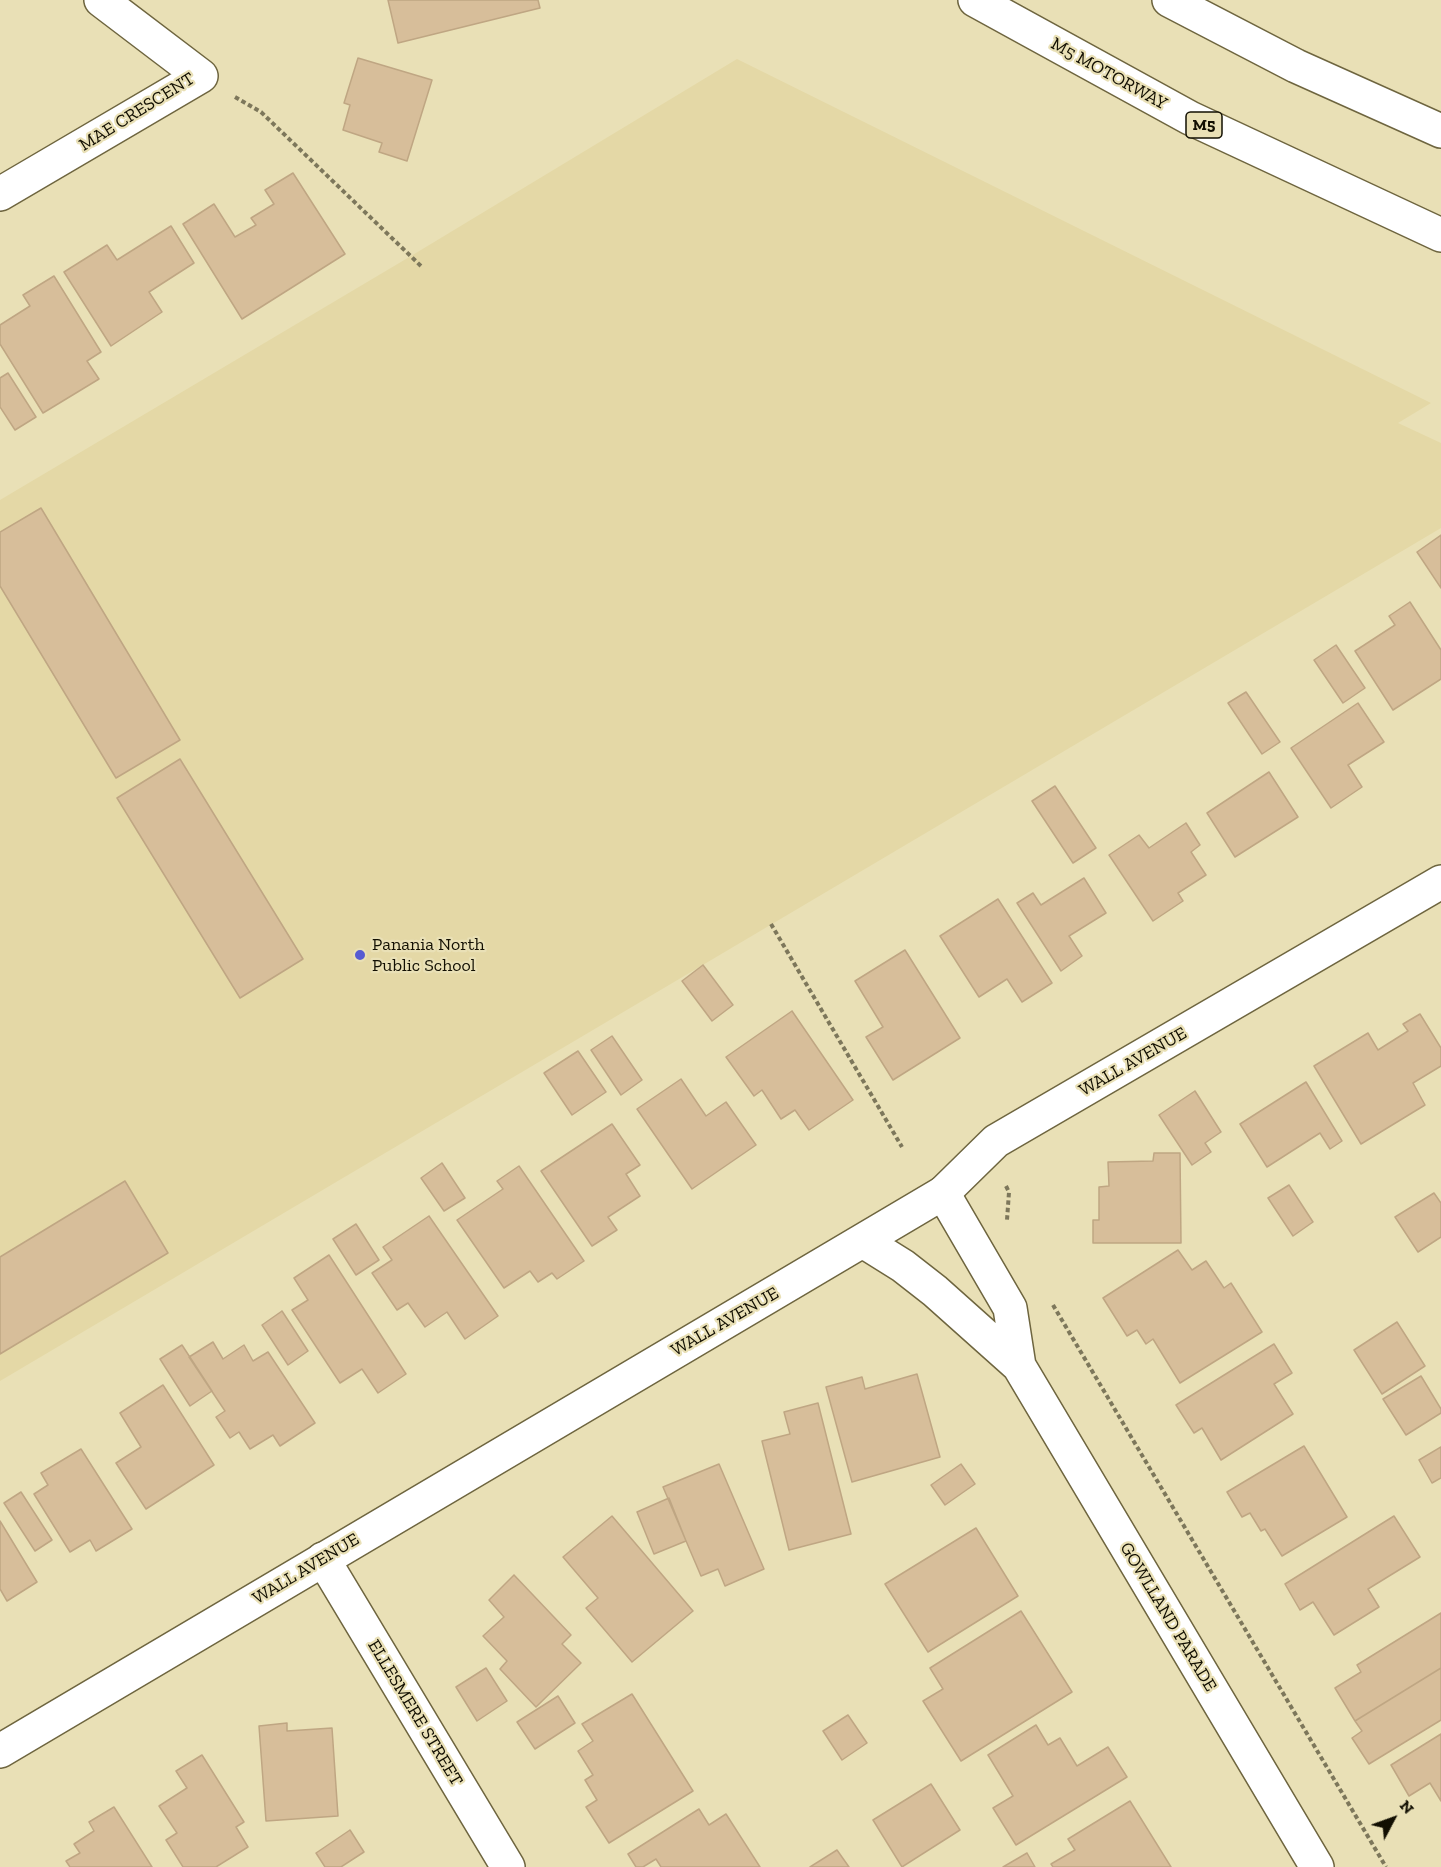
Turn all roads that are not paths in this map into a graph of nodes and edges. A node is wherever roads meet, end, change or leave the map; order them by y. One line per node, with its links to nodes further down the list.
1 (101, 0): 5 (main road, MAE CRESCENT)
2 (975, 0): 6 (main road, M5 MOTORWAY / M5)
3 (1169, 0): 4 (main road)
4 (1441, 131)
5 (0, 194)
6 (1441, 235)
7 (1441, 882): 8 (main road, WALL AVENUE)
8 (943, 1193): 9 (main road, WALL AVENUE); 10 (main road, GOWLLAND PARADE)
9 (863, 1241): 10 (main road, GOWLLAND PARADE); 11 (main road, WALL AVENUE)
10 (1019, 1366): 14 (main road, GOWLLAND PARADE)
11 (323, 1559): 12 (main road, WALL AVENUE); 13 (main road, ELLESMERE STREET)
12 (0, 1751)
13 (508, 1867)
14 (1317, 1867)

